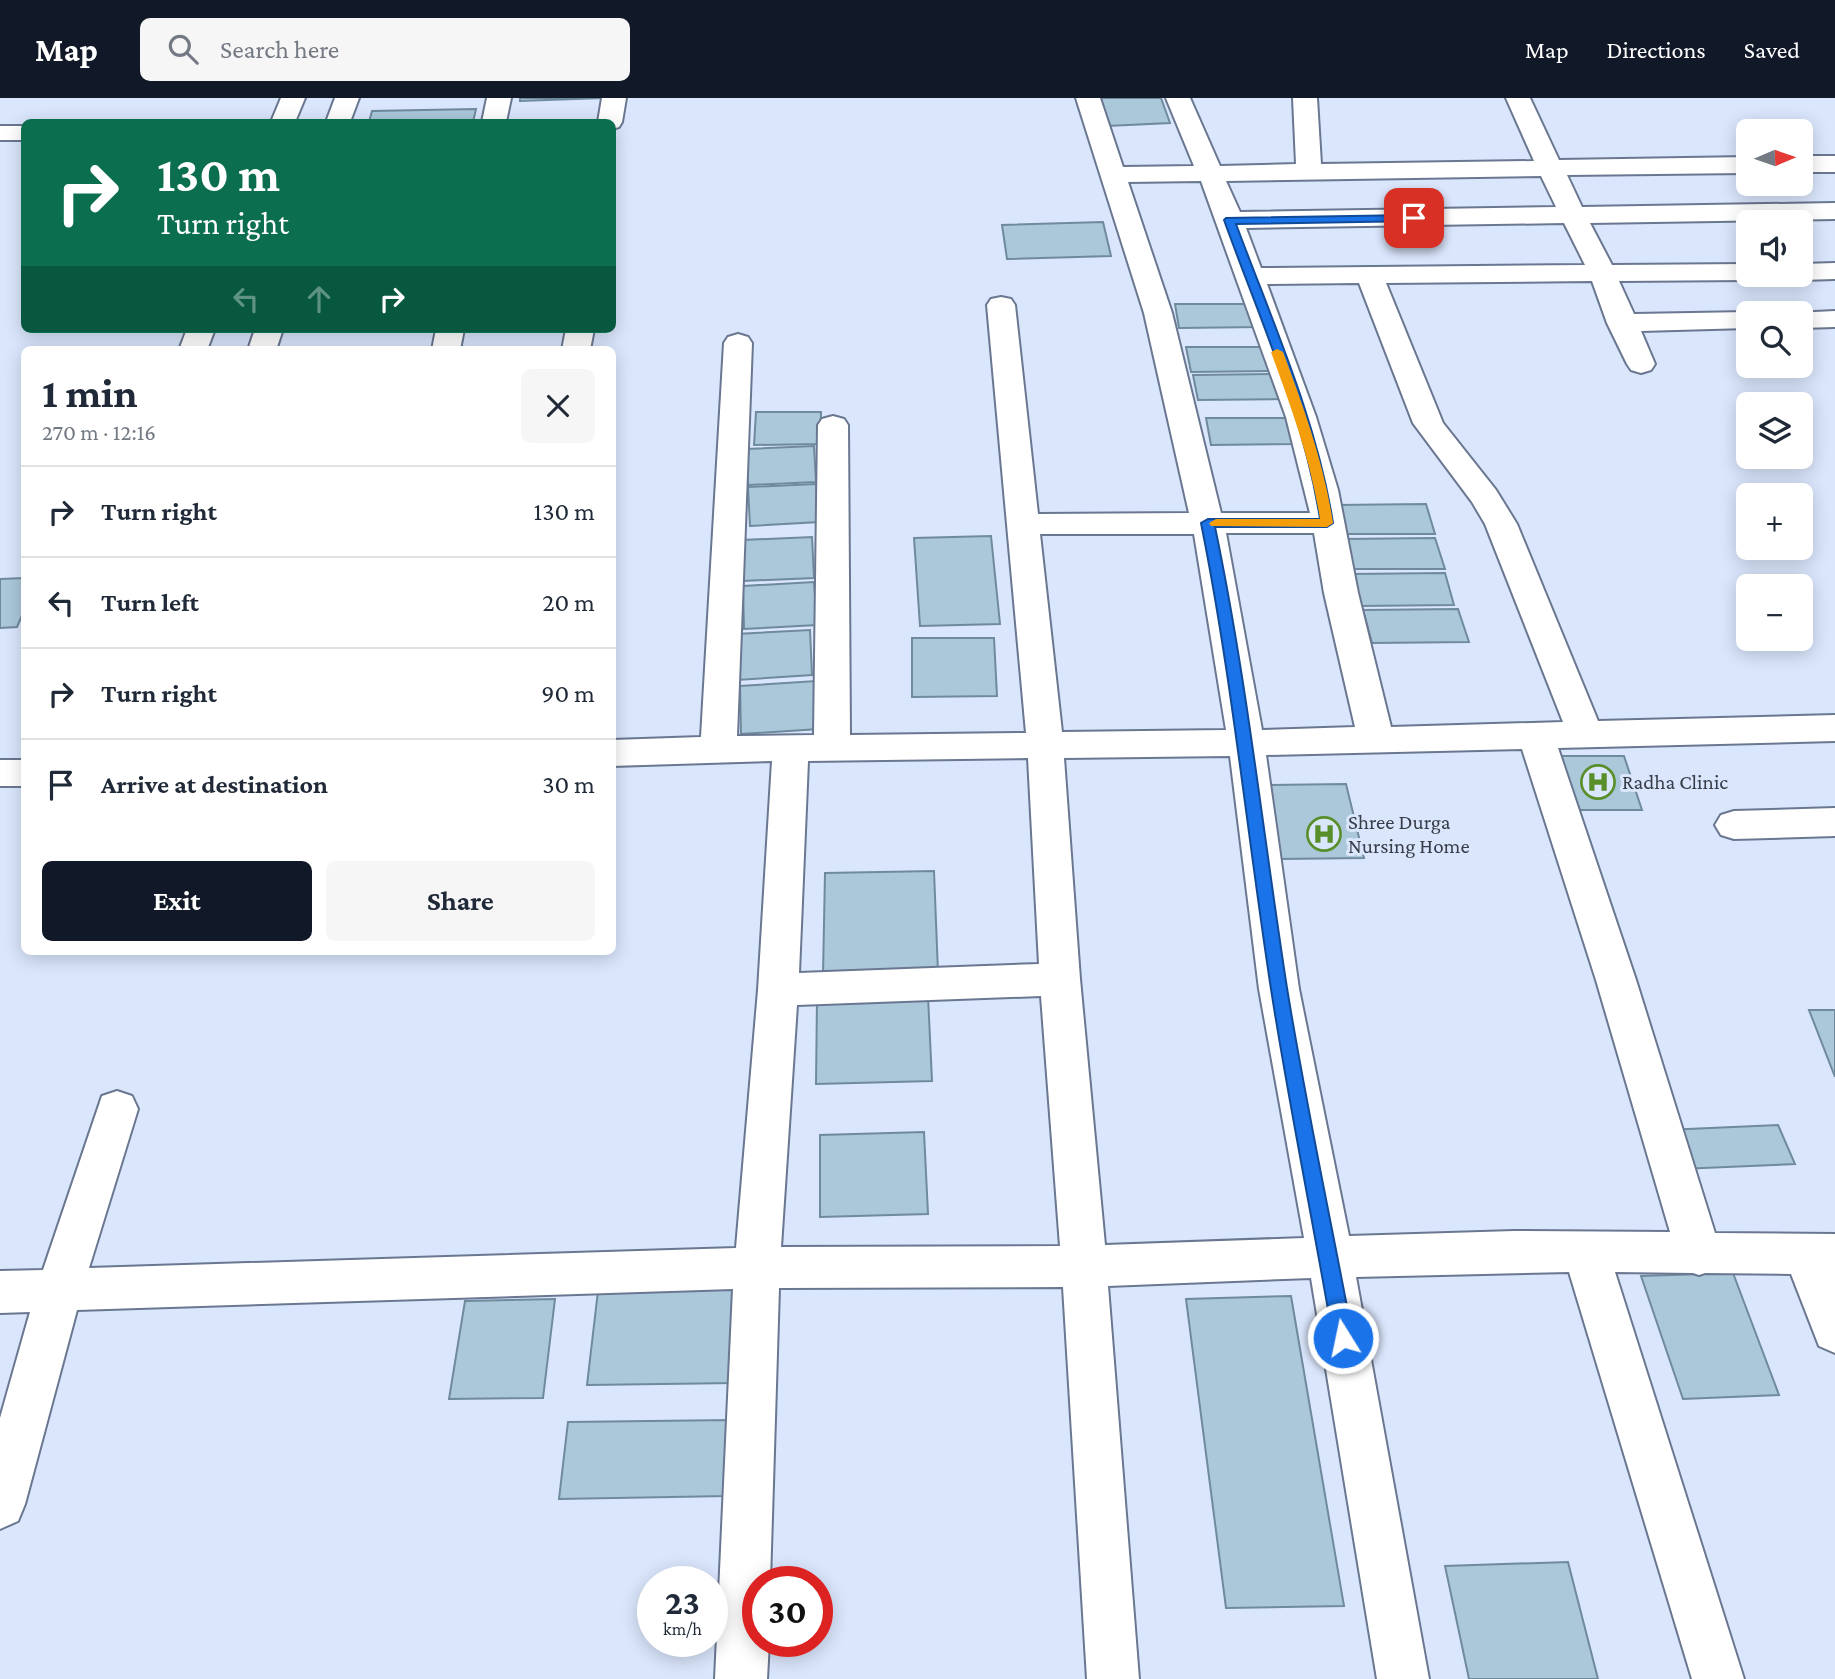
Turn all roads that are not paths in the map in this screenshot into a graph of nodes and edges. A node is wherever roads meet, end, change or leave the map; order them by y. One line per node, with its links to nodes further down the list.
1 (293, 98): 9 (street)
2 (346, 98): 10 (street)
3 (499, 98): 11 (street)
4 (614, 98): 12 (street)
5 (1088, 98): 21 (street)
6 (1178, 98): 20 (street)
7 (1305, 98): 19 (street)
8 (1518, 98): 18 (street)
9 (284, 119)
10 (339, 119)
11 (495, 119)
12 (610, 119)
13 (0, 133): 14 (street)
14 (21, 133)
15 (1813, 164): 16 (street)
16 (1835, 164)
17 (1736, 165): 18 (street)
18 (1548, 167): 19 (street); 23 (street)
19 (1309, 170): 20 (street)
20 (1209, 172): 21 (street); 24 (street)
21 (1112, 175): 39 (street)
22 (1835, 211): 23 (street)
23 (1572, 217): 24 (street); 26 (street)
24 (1230, 220): 30 (street)
25 (1835, 271): 28 (street)
26 (1601, 272): 27 (street); 29 (street); 35 (street)
27 (1736, 272)
28 (1813, 272)
29 (1369, 275): 30 (street); 43 (street)
30 (1250, 276): 40 (street)
31 (1001, 305): 41 (street)
32 (1835, 319): 34 (street)
33 (1736, 320): 35 (street)
34 (1813, 320)
35 (1621, 323): 37 (street)
36 (738, 342): 48 (street)
37 (1641, 364)
38 (833, 425): 49 (street)
39 (1208, 523): 40 (street); 41 (street); 46 (street)
40 (1327, 523): 45 (street)
41 (1023, 524): 47 (street)
42 (1835, 729): 43 (street)
43 (1585, 734): 44 (street)
44 (1536, 735): 45 (street); 60 (street)
45 (1376, 739): 46 (street)
46 (1246, 743): 47 (street); 61 (street)
47 (1045, 746): 49 (street); 55 (street)
48 (718, 749): 49 (street); 50 (street)
49 (811, 749): 56 (street)
50 (616, 753)
51 (21, 772): 52 (street)
52 (0, 773)
53 (1835, 822): 54 (street)
54 (1734, 825)
55 (1059, 979): 56 (street); 62 (street)
56 (778, 990): 63 (street)
57 (117, 1109): 64 (street)
58 (1586, 1252): 60 (street); 61 (street); 71 (street)
59 (1821, 1254): 60 (street); 66 (street)
60 (1699, 1255)
61 (1329, 1257): 62 (street); 70 (street)
62 (1084, 1266): 63 (street); 69 (street)
63 (757, 1268): 64 (street); 68 (street)
64 (60, 1289): 65 (street); 67 (street)
65 (0, 1292)
66 (1835, 1331)
67 (0, 1504)
68 (741, 1679)
69 (1113, 1679)
70 (1403, 1679)
71 (1717, 1679)

